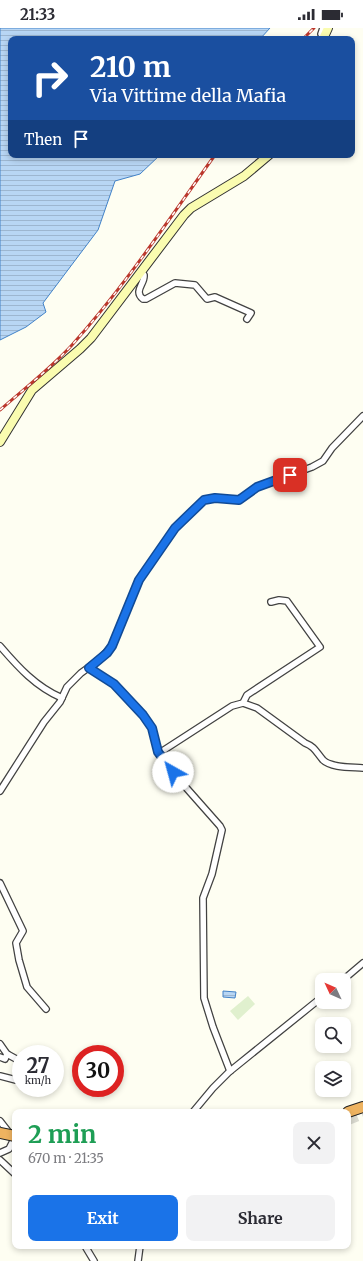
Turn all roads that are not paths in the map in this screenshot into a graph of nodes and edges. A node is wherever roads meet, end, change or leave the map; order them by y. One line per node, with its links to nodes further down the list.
1 (265, 158): 2 (main road)
2 (141, 272): 3 (street); 5 (main road)
3 (247, 319)
4 (363, 416): 8 (street)
5 (0, 442)
6 (271, 602): 10 (street)
7 (0, 646): 9 (street)
8 (89, 668): 9 (street); 11 (street)
9 (62, 698): 13 (street)
10 (243, 703): 11 (street); 12 (street)
11 (158, 752): 23 (street)
12 (363, 768)
13 (0, 791)
14 (0, 883): 18 (street)
15 (363, 963): 16 (street)
16 (351, 973)
17 (315, 1003): 23 (street)
18 (46, 1009)
19 (0, 1044): 20 (street)
20 (7, 1054): 21 (street); 22 (street)
21 (0, 1057)
22 (12, 1057)
23 (230, 1071): 27 (street)
24 (0, 1076): 25 (street)
25 (12, 1079)
26 (363, 1107): 28 (highway)
27 (196, 1109)
28 (351, 1111)
29 (0, 1121): 32 (street)
30 (0, 1133): 31 (highway, bridge)
31 (12, 1135)
32 (12, 1136)
33 (0, 1140): 34 (highway)
34 (12, 1142)
35 (12, 1143): 36 (street)
36 (0, 1153)
37 (0, 1160): 38 (street)
38 (12, 1171)
39 (87, 1249): 41 (street)
40 (140, 1249): 42 (street)
41 (94, 1261)
42 (138, 1261)

